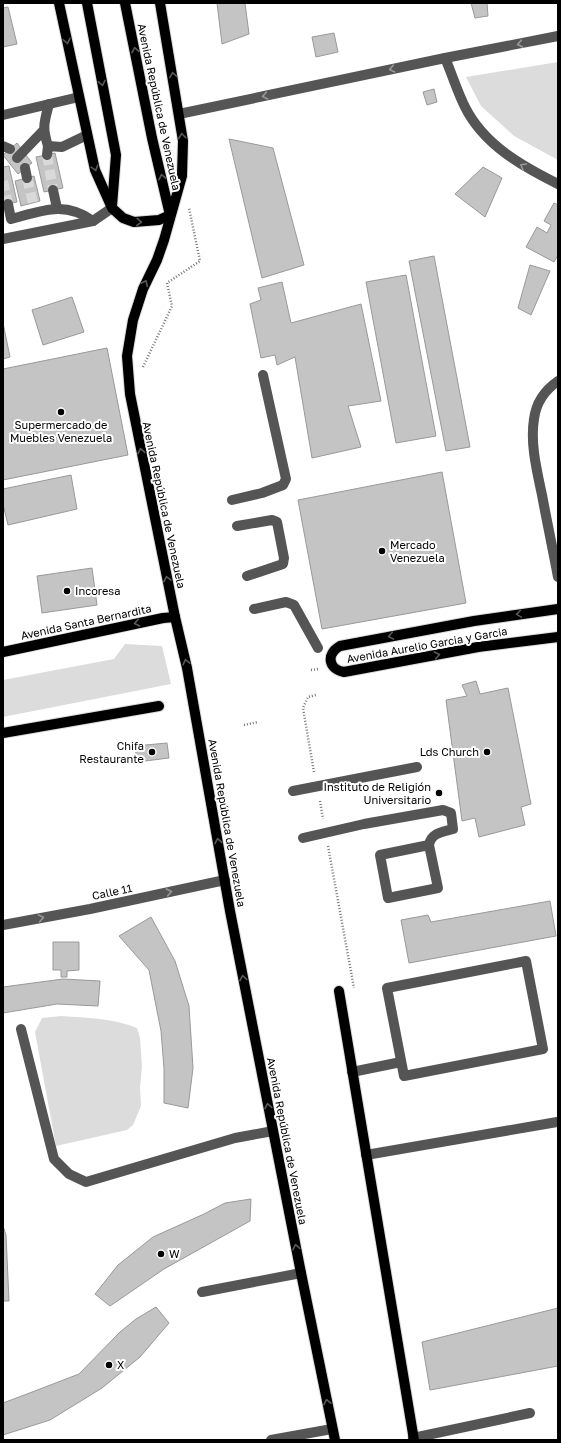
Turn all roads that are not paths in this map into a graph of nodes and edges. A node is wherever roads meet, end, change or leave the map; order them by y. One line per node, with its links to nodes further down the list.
1 (59, 3): 7 (main road, one-way to 7)
2 (87, 3): 18 (main road, one-way to 18)
3 (125, 3): 19 (main road, Avenida República de Venezuela, one-way to 3)
4 (160, 3): 9 (main road, Avenida República de Venezuela, one-way to 4)
5 (558, 36): 6 (street, one-way to 6)
6 (445, 58): 9 (street, one-way to 9); 14 (street, one-way to 6)
7 (79, 97): 8 (street); 12 (main road)
8 (49, 104): 10 (street); 11 (street)
9 (179, 114): 19 (main road, Avenida República de Venezuela, one-way to 9)
10 (3, 115)
11 (44, 131): 12 (street); 13 (street)
12 (87, 135): 18 (main road, one-way to 18)
13 (17, 158)
14 (558, 184)
15 (53, 190): 17 (street)
16 (8, 204): 17 (street)
17 (57, 208): 20 (street)
18 (112, 208): 19 (main road, one-way to 19); 20 (street)
19 (170, 215): 30 (main road, Avenida República de Venezuela, one-way to 19)
20 (93, 221): 21 (street)
21 (3, 239)
22 (263, 375): 24 (street)
23 (558, 381): 27 (street)
24 (232, 500)
25 (237, 526): 26 (street)
26 (247, 576)
27 (558, 577)
28 (254, 609): 32 (street)
29 (558, 609): 31 (main road, Avenida Aurelio Garcia y Garcia, one-way to 31)
30 (175, 617): 33 (main road, Avenida Santa Bernardita, one-way to 33); 40 (main road, Avenida República de Venezuela, one-way to 30)
31 (558, 637)
32 (318, 648)
33 (3, 652)
34 (160, 706): 35 (main road)
35 (3, 733)
36 (417, 767): 37 (street)
37 (293, 791)
38 (303, 838): 39 (street)
39 (430, 845): 39 (street)
40 (225, 880): 41 (street, Calle 11, one-way to 40); 47 (main road, Avenida República de Venezuela, one-way to 40)
41 (3, 925)
42 (339, 991): 45 (main road)
43 (21, 1029): 47 (street)
44 (401, 1062): 44 (street); 45 (street)
45 (352, 1072): 48 (main road)
46 (557, 1122): 48 (street)
47 (273, 1131): 49 (main road, Avenida República de Venezuela, one-way to 47)
48 (366, 1155): 53 (main road)
49 (301, 1274): 50 (street); 52 (main road, Avenida República de Venezuela, one-way to 49)
50 (202, 1292)
51 (530, 1413): 53 (street)
52 (332, 1429): 54 (street); 55 (main road, Avenida República de Venezuela)
53 (412, 1439)
54 (271, 1440)
55 (335, 1440)

